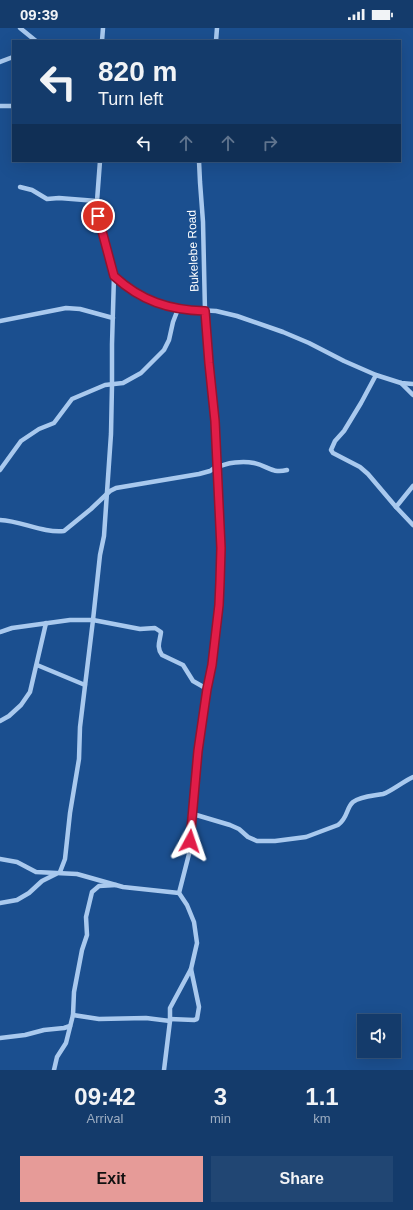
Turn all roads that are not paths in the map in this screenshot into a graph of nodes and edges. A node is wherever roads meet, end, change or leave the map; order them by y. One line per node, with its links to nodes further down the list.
1 (20, 28): 4 (street)
2 (103, 28): 5 (street)
3 (216, 28): 6 (street)
4 (35, 40)
5 (102, 40)
6 (216, 40)
7 (12, 57): 8 (street)
8 (0, 62)
9 (0, 106): 10 (street)
10 (12, 106)
11 (100, 162): 14 (street)
12 (199, 162): 17 (street, Bukelebe Road)
13 (20, 187): 14 (street)
14 (97, 201): 15 (street)
15 (114, 276): 16 (street); 18 (street)
16 (178, 309): 17 (street); 23 (street)
17 (205, 311): 20 (street); 25 (street, Bukelebe Road)
18 (113, 318): 19 (street); 23 (street)
19 (0, 320)
20 (376, 375): 21 (street); 30 (street)
21 (401, 383): 22 (street); 24 (street)
22 (413, 384)
23 (112, 385): 26 (street); 29 (street)
24 (413, 395)
25 (217, 467): 27 (street); 29 (street); 38 (street, Bukelebe Road)
26 (0, 470)
27 (287, 470)
28 (413, 486): 30 (street)
29 (106, 495): 31 (street); 33 (street)
30 (396, 507): 32 (street)
31 (0, 520)
32 (413, 525)
33 (93, 620): 34 (street); 37 (street); 38 (street)
34 (46, 623): 35 (street); 36 (street)
35 (0, 632)
36 (37, 665): 37 (street); 39 (street)
37 (85, 685): 43 (street)
38 (207, 689): 41 (street, Bukelebe Road)
39 (0, 721)
40 (413, 777): 41 (street)
41 (193, 814): 45 (street, Bukelebe Road)
42 (0, 859): 43 (street)
43 (59, 873): 44 (street); 46 (street)
44 (116, 885): 45 (street); 48 (street)
45 (179, 893): 47 (street)
46 (0, 903)
47 (191, 969): 49 (street); 49 (street)
48 (73, 1015): 49 (street); 50 (street)
49 (170, 1020): 53 (street)
50 (70, 1026): 51 (street); 52 (street)
51 (0, 1038)
52 (54, 1070)
53 (164, 1070)

